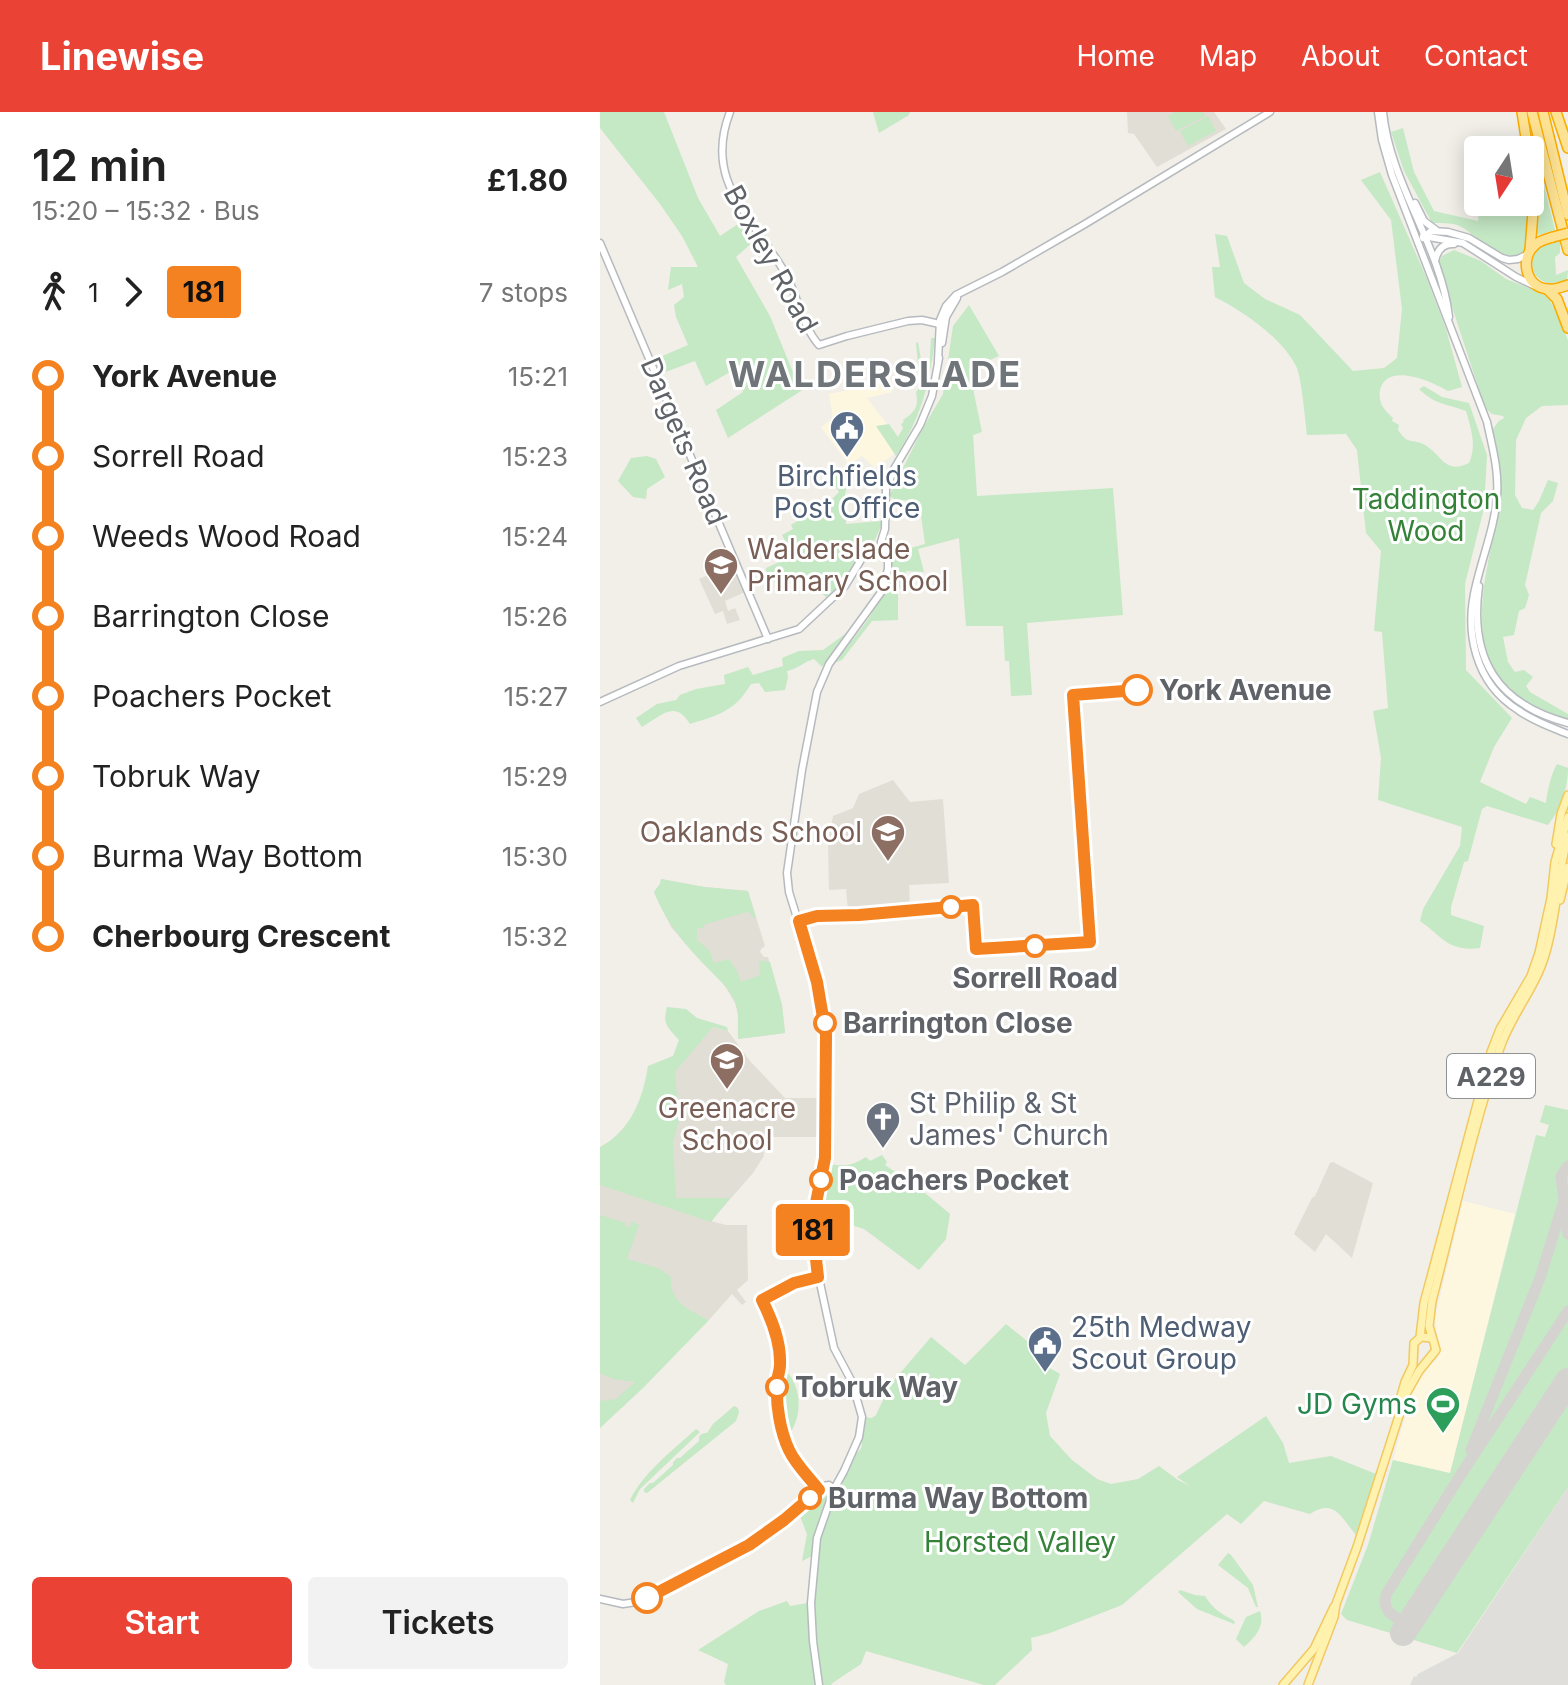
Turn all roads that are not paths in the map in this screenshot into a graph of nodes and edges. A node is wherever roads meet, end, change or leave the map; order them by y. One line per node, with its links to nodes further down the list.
1 (730, 112): 26 (street, Boxley Road)
2 (1270, 112): 26 (street)
3 (1380, 112): 10 (street); 13 (street)
4 (1522, 112): 8 (highway)
5 (1532, 112): 20 (highway)
6 (1543, 112): 11 (highway)
7 (1556, 112): 9 (highway)
8 (1526, 136)
9 (1568, 148)
10 (1404, 187): 14 (street); 16 (street)
11 (1568, 215)
12 (1532, 216): 21 (highway)
13 (1414, 229): 16 (street); 19 (street)
14 (1436, 230): 16 (street); 21 (street)
15 (1568, 233): 21 (highway, bridge)
16 (1424, 236): 18 (street); 19 (street); 22 (street)
17 (600, 243): 30 (street, Dargets Road)
18 (1469, 246): 22 (street); 24 (street)
19 (1421, 249): 25 (street)
20 (1568, 250)
21 (1529, 252): 24 (highway)
22 (1435, 266): 25 (street)
23 (1568, 285): 24 (highway)
24 (1543, 288): 27 (highway)
25 (1449, 321): 29 (street)
26 (942, 324): 28 (street)
27 (1568, 328)
28 (881, 546): 30 (street); 45 (street)
29 (1484, 559): 32 (street); 33 (street)
30 (768, 639): 31 (street)
31 (600, 702)
32 (1568, 723)
33 (1568, 734)
34 (1568, 795): 37 (main road)
35 (1568, 817): 37 (main road, A229)
36 (1568, 836): 39 (main road, A229)
37 (1555, 862): 40 (main road, A229)
38 (1568, 867): 39 (main road)
39 (1553, 922): 41 (main road, A229)
40 (1420, 1337): 41 (main road); 42 (main road, A229)
41 (1431, 1338): 43 (main road, A229)
42 (1415, 1354): 43 (main road); 44 (main road, A229)
43 (1431, 1357): 44 (main road, A229)
44 (1394, 1429): 47 (main road, A229)
45 (834, 1489): 46 (street); 49 (street)
46 (600, 1599)
47 (1336, 1604): 48 (main road, A229); 50 (main road, A229)
48 (1286, 1682): 50 (main road)
49 (819, 1685)
50 (1308, 1685)

